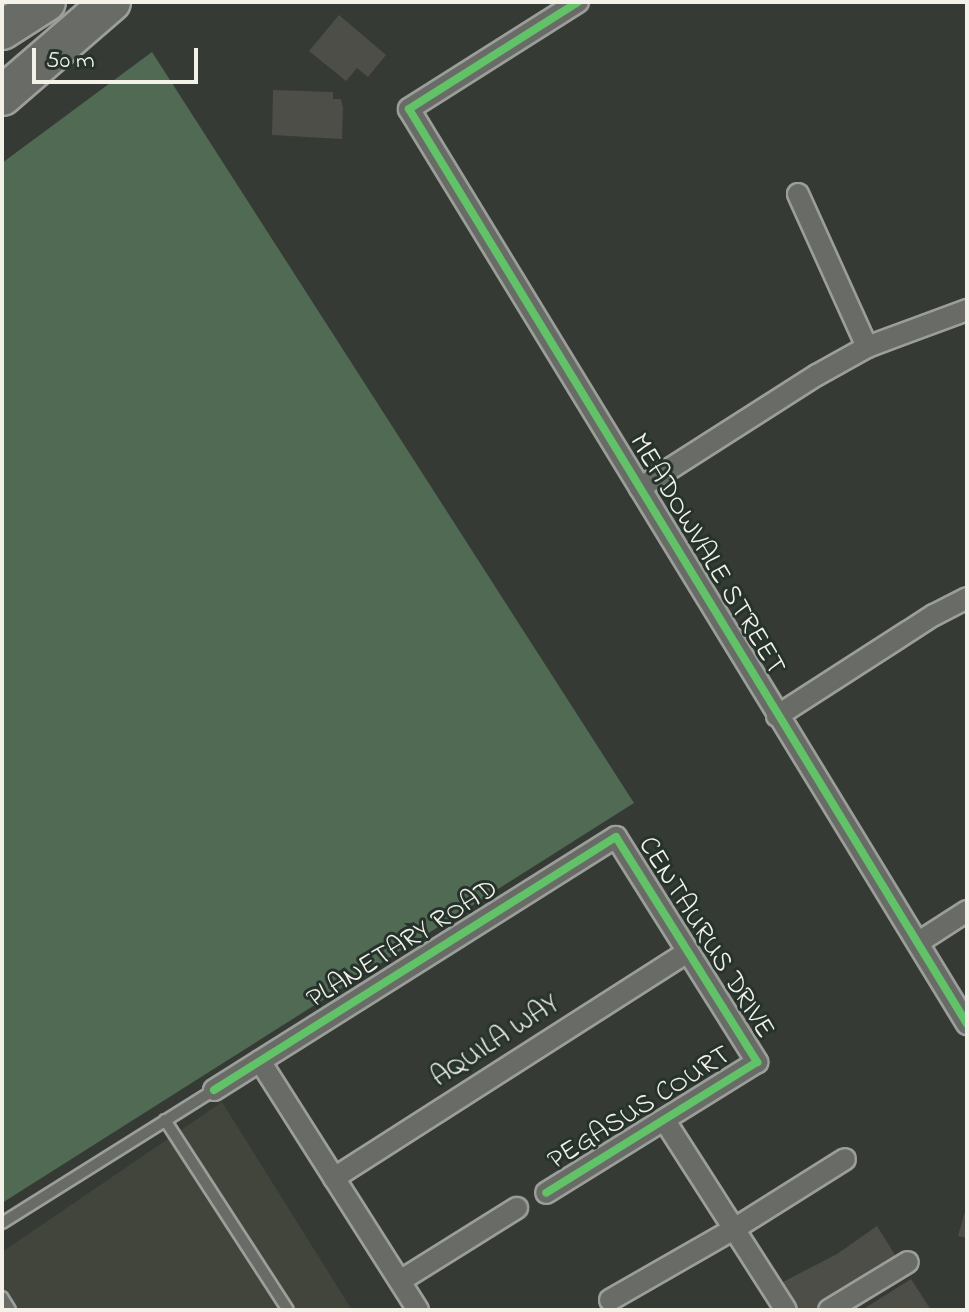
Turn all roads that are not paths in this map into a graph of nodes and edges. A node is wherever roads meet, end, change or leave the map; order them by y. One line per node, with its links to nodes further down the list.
1 (46, 2): 4 (highway)
2 (111, 2): 5 (highway)
3 (578, 2): 9 (street, MEADOWVALE STREET)
4 (2, 30)
5 (2, 96)
6 (798, 194): 8 (street)
7 (967, 310): 8 (street)
8 (867, 347): 9 (street)
9 (640, 488): 11 (street, MEADOWVALE STREET)
10 (967, 598): 11 (street)
11 (777, 716): 14 (street, MEADOWVALE STREET)
12 (616, 837): 15 (street, CENTAURUS DRIVE); 17 (street, PLANETARY ROAD)
13 (967, 911): 14 (street)
14 (919, 942): 16 (street, MEADOWVALE STREET)
15 (687, 952): 18 (street, CENTAURUS DRIVE); 23 (street, AQUILA WAY)
16 (967, 1024)
17 (260, 1061): 19 (street, PLANETARY ROAD); 23 (street)
18 (757, 1062): 21 (street, PEGASUS COURT)
19 (214, 1090): 20 (lane)
20 (165, 1120): 26 (lane); 33 (lane)
21 (665, 1121): 24 (street, PEGASUS COURT); 27 (street)
22 (845, 1159): 27 (street)
23 (334, 1178): 29 (street)
24 (546, 1193)
25 (517, 1208): 29 (street)
26 (2, 1223)
27 (734, 1229): 31 (street); 35 (street)
28 (908, 1262): 36 (street)
29 (400, 1281): 34 (street)
30 (2, 1297): 32 (lane)
31 (610, 1300)
32 (10, 1310)
33 (288, 1310)
34 (418, 1310)
35 (786, 1310)
36 (829, 1310)

